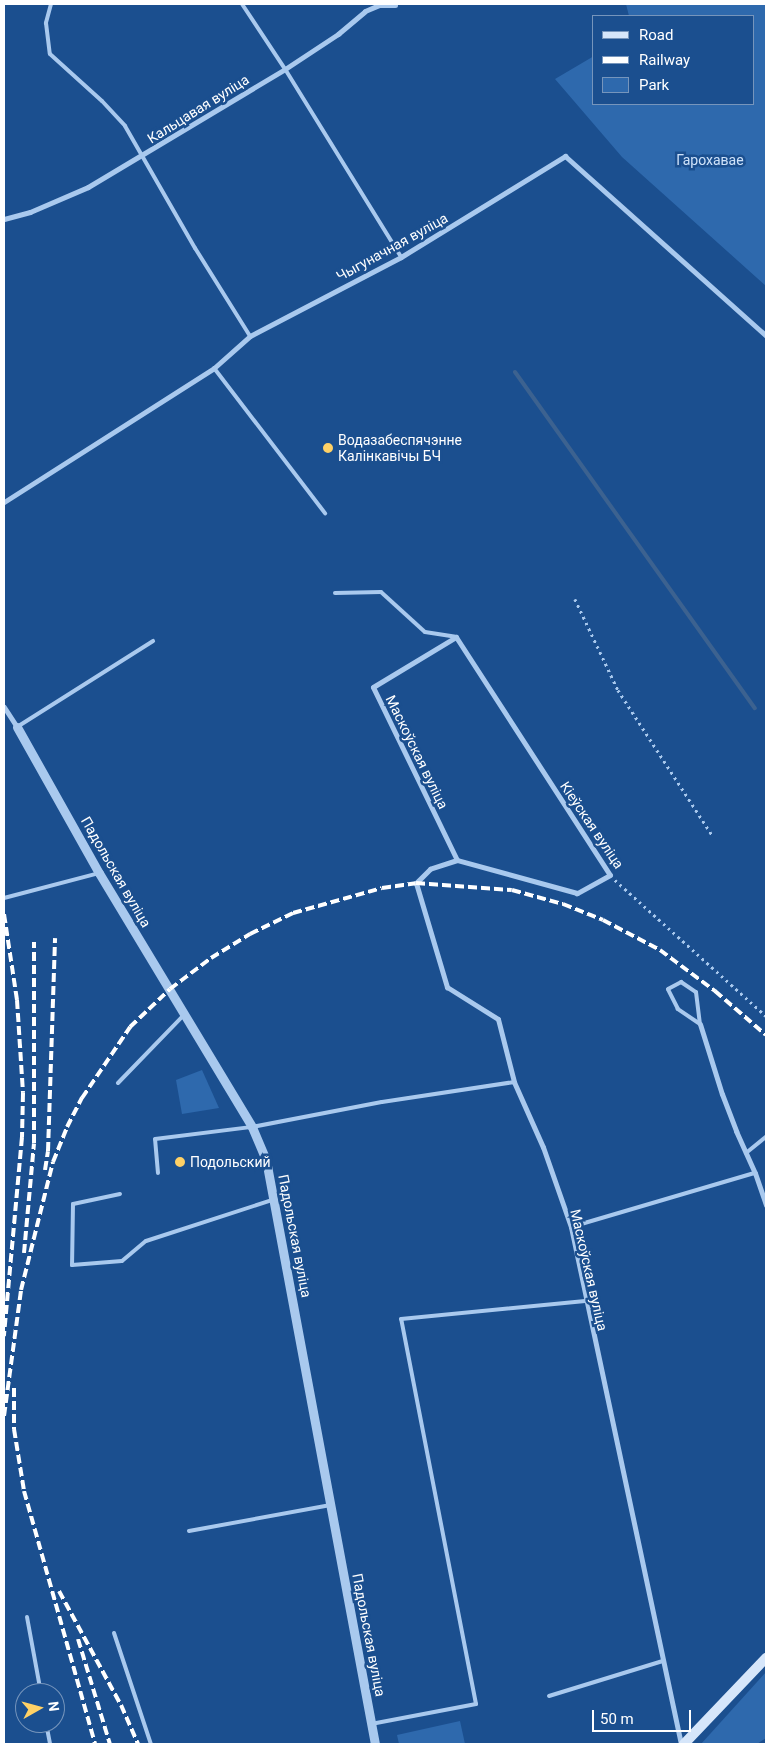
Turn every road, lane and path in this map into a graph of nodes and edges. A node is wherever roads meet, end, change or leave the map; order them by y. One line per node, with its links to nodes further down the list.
1 (50, 4): 5 (lane)
2 (242, 4): 4 (lane)
3 (394, 5): 4 (street, Кальцавая вуліца)
4 (285, 69): 5 (street, Кальцавая вуліца); 7 (lane)
5 (142, 157): 6 (street, Кальцавая вуліца); 8 (lane)
6 (4, 219)
7 (401, 257): 8 (street, Чыгуначная вуліца); 9 (street, Чыгуначная вуліца)
8 (250, 336): 10 (street, Чыгуначная вуліца)
9 (766, 336)
10 (214, 368): 11 (street, Чыгуначная вуліца); 12 (lane)
11 (4, 502)
12 (325, 513)
13 (335, 593): 15 (lane)
14 (575, 598): 19 (path)
15 (456, 637): 20 (street, Маскоўская вуліца); 22 (street, Кіеўская вуліца)
16 (153, 641): 18 (lane)
17 (4, 707): 18 (street, Падольская вуліца)
18 (17, 727): 21 (street, Падольская вуліца)
19 (712, 835)
20 (457, 860): 22 (street); 27 (street, Маскоўская вуліца)
21 (99, 873): 23 (lane); 24 (street, Падольская вуліца)
22 (610, 875): 25 (path, Кіеўская вуліца)
23 (4, 898)
24 (185, 1014): 28 (lane); 29 (street, Падольская вуліца)
25 (766, 1016)
26 (700, 1024): 26 (lane); 31 (street)
27 (514, 1082): 29 (lane); 37 (street, Маскоўская вуліца)
28 (118, 1083)
29 (252, 1127): 32 (lane); 35 (street, Падольская вуліца)
30 (766, 1137): 31 (lane)
31 (746, 1153): 33 (street)
32 (158, 1173)
33 (756, 1173): 36 (street); 37 (lane)
34 (120, 1194): 35 (lane)
35 (274, 1199): 39 (street, Падольская вуліца)
36 (766, 1205)
37 (571, 1227): 38 (street, Маскоўская вуліца)
38 (585, 1301): 44 (street, Маскоўская вуліца); 47 (lane)
39 (331, 1505): 40 (lane); 47 (street, Падольская вуліца)
40 (189, 1531)
41 (27, 1616): 45 (lane)
42 (114, 1633): 48 (lane)
43 (766, 1658): 50 (main road)
44 (663, 1661): 46 (lane); 50 (street, Маскоўская вуліца)
45 (39, 1683)
46 (549, 1696)
47 (371, 1724): 49 (street, Падольская вуліца)
48 (151, 1744)
49 (375, 1744)
50 (683, 1744)

